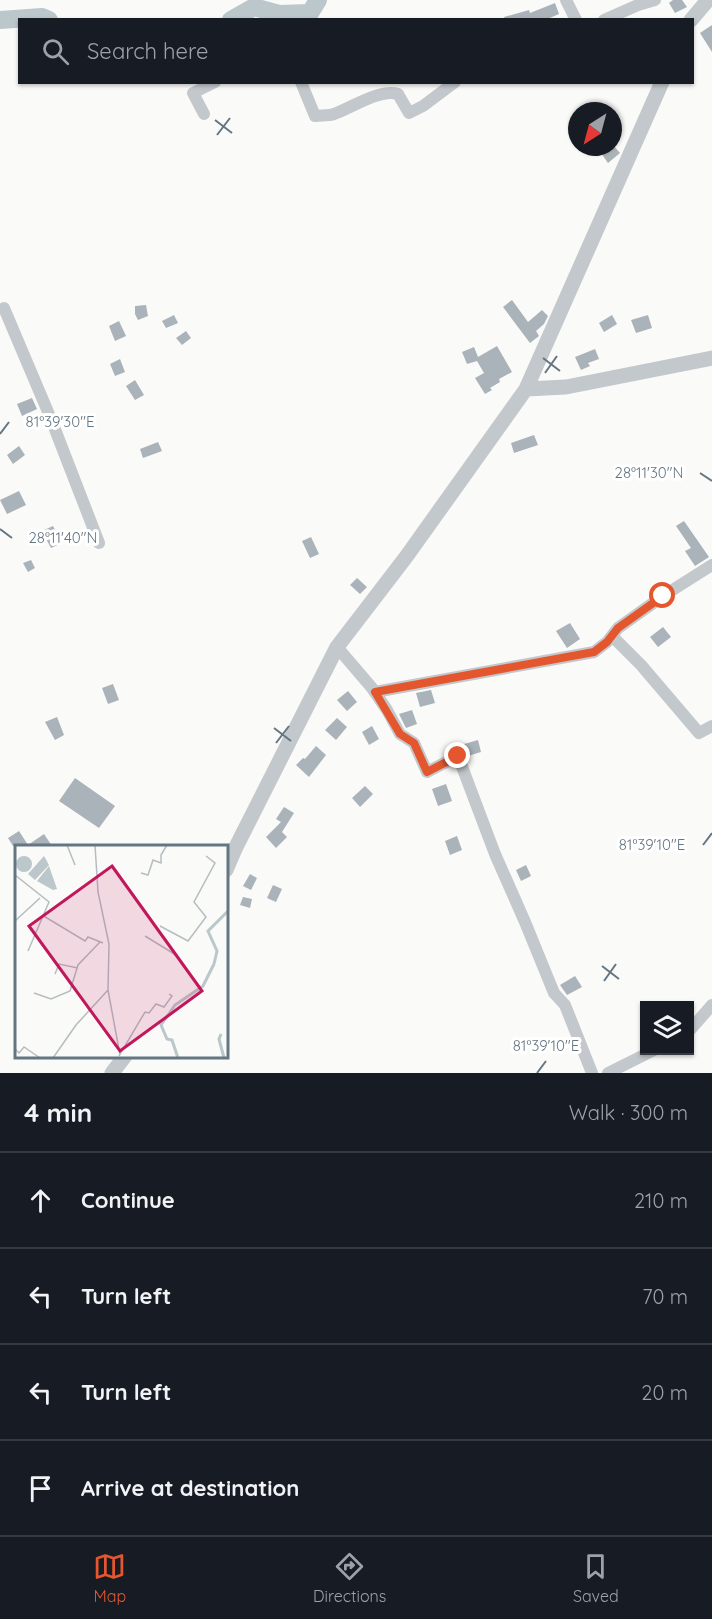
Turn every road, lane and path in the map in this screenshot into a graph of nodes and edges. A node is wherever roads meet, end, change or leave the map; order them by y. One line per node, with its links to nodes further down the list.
1 (566, 0): 4 (street)
2 (655, 0): 5 (street)
3 (708, 0): 6 (street)
4 (575, 18)
5 (609, 18)
6 (693, 18)
7 (211, 84): 11 (street)
8 (302, 84): 9 (street)
9 (452, 84)
10 (661, 84): 14 (street)
11 (204, 114)
12 (4, 308): 15 (street)
13 (712, 358): 14 (street)
14 (526, 389): 18 (street)
15 (99, 543)
16 (712, 565): 17 (street)
17 (612, 636): 19 (street); 20 (street)
18 (337, 647): 19 (street); 21 (street)
19 (375, 692): 27 (street)
20 (712, 726)
21 (228, 866)
22 (712, 1005): 23 (street)
23 (694, 1025)
24 (644, 1055): 28 (street)
25 (123, 1058): 26 (street)
26 (112, 1073)
27 (592, 1073)
28 (608, 1073)

